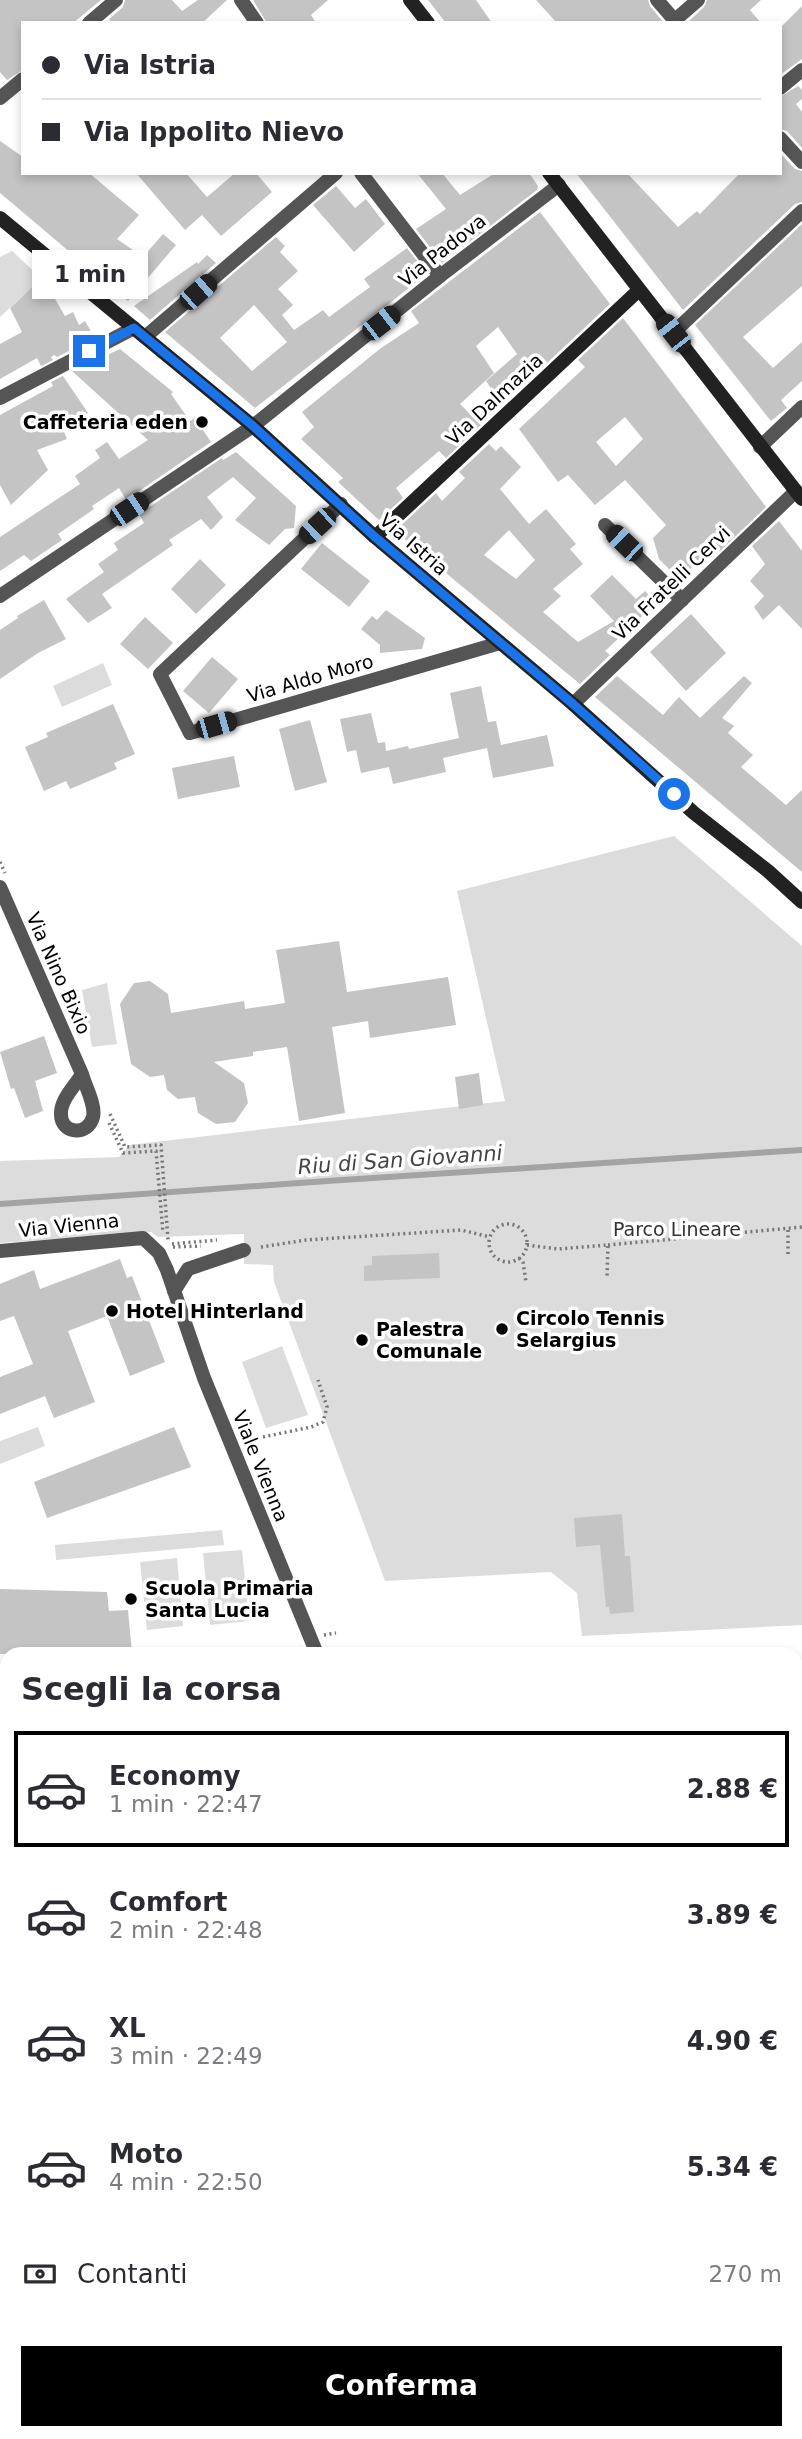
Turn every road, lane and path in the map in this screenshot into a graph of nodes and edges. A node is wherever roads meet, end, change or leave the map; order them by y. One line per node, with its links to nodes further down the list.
1 (116, 0): 6 (street)
2 (242, 0): 7 (street)
3 (410, 0): 8 (main road)
4 (657, 0): 9 (street)
5 (698, 0): 9 (street)
6 (91, 21)
7 (256, 21)
8 (426, 21)
9 (676, 21)
10 (802, 70): 12 (street)
11 (21, 81): 13 (street)
12 (782, 86)
13 (0, 98)
14 (782, 140): 15 (street)
15 (802, 162)
16 (334, 175): 24 (street)
17 (363, 175): 22 (street)
18 (551, 175): 19 (main road)
19 (559, 186): 22 (street, Via Padova); 23 (main road)
20 (802, 211): 25 (street)
21 (0, 218): 24 (main road, Via Istria)
22 (440, 276): 28 (street, Via Padova)
23 (639, 290): 25 (main road); 33 (main road, Via Dalmazia)
24 (139, 333): 26 (street); 28 (main road, Via Istria)
25 (673, 333): 29 (main road)
26 (0, 398)
27 (802, 407): 29 (street)
28 (253, 426): 31 (main road, Via Istria); 34 (street, Via Padova)
29 (760, 447): 30 (main road)
30 (799, 495): 35 (street, Via Fratelli Cervi)
31 (341, 504): 33 (main road, Via Istria); 36 (street, Via Aldo Moro)
32 (605, 525): 35 (street)
33 (375, 537): 36 (main road, Via Istria)
34 (0, 596)
35 (682, 600): 37 (street, Via Fratelli Cervi)
36 (500, 643): 37 (main road, Via Istria)
37 (573, 704): 39 (main road, Via Istria)
38 (0, 887): 40 (street, Via Nino Bixio)
39 (801, 899)
40 (82, 1074)
41 (105, 1105): 44 (path)
42 (802, 1227): 43 (path)
43 (788, 1228): 48 (path); 52 (path)
44 (165, 1232): 46 (path); 49 (path)
45 (490, 1237): 47 (path); 50 (path); 53 (path)
46 (219, 1240)
47 (526, 1245): 48 (path); 53 (path)
48 (608, 1245): 55 (path)
49 (200, 1246)
50 (244, 1250): 57 (street)
51 (0, 1251): 54 (street, Via Vienna)
52 (788, 1254)
53 (519, 1258): 56 (path)
54 (167, 1270): 57 (street, Viale Vienna)
55 (607, 1277)
56 (526, 1282)
57 (174, 1291): 60 (street, Viale Vienna)
58 (318, 1380): 59 (path)
59 (263, 1437)
60 (314, 1647)

